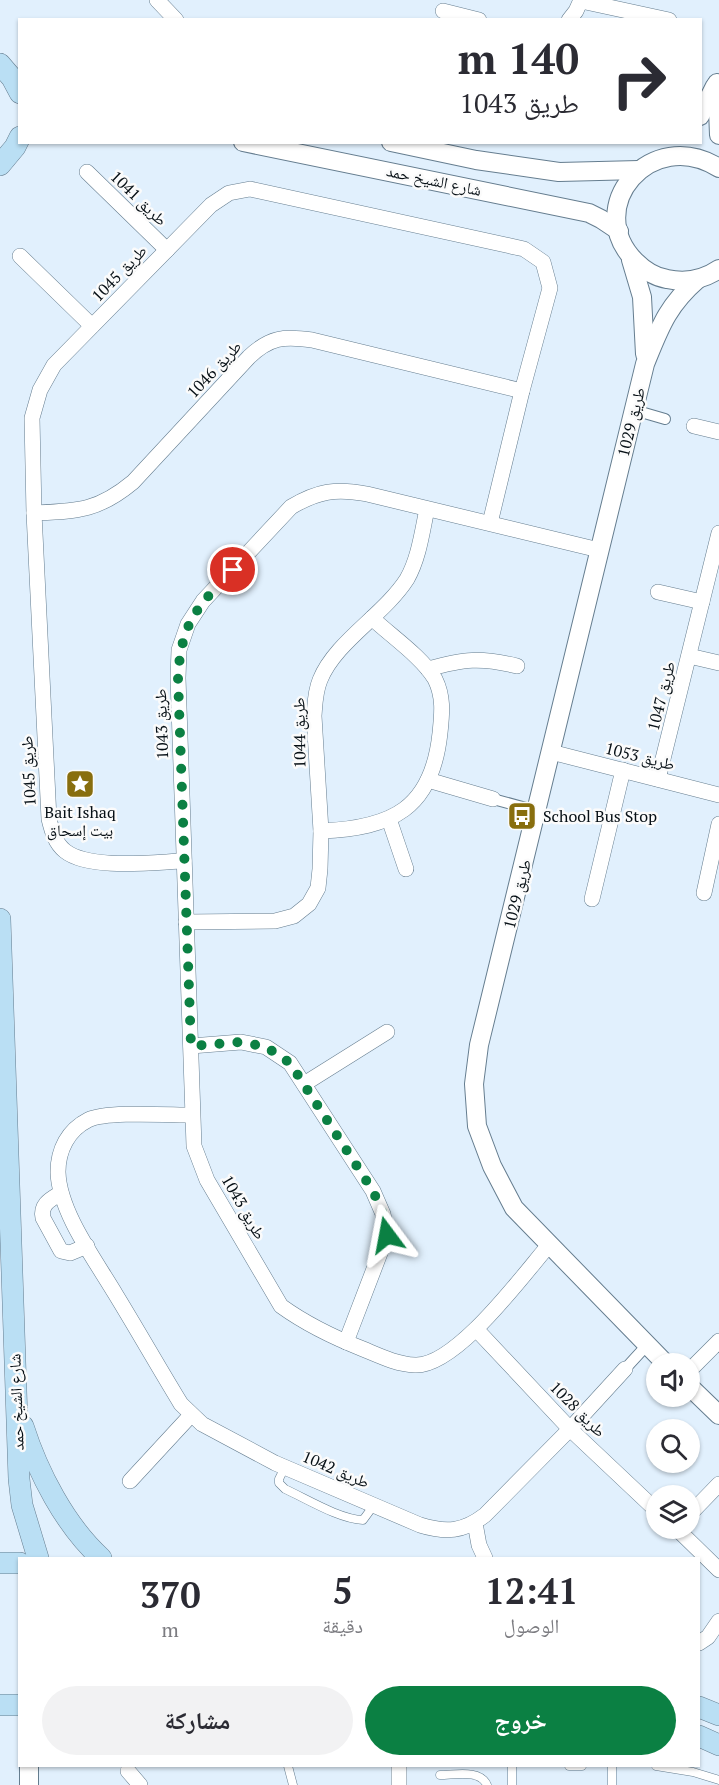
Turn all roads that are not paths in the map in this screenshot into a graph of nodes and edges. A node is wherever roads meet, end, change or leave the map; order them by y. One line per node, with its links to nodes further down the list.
1 (157, 0): 4 (street)
2 (581, 0): 6 (street); 7 (street)
3 (443, 10): 5 (street)
4 (174, 18)
5 (472, 18)
6 (570, 18)
7 (660, 18)
8 (0, 64): 10 (main road)
9 (718, 78): 11 (street); 12 (street)
10 (18, 87)
11 (702, 112)
12 (719, 135)
13 (20, 144): 17 (main road)
14 (253, 144): 21 (street, شارع الشيخ حمد)
15 (401, 144): 19 (street, شارع الشيخ حمد)
16 (681, 149): 18 (street); 19 (street)
17 (0, 165)
18 (719, 168)
19 (639, 170): 21 (street)
20 (87, 172): 22 (street, طريق 1041)
21 (619, 231): 23 (street, طريق 1029)
22 (167, 250): 27 (street, طريق 1045); 29 (street, طريق 1045)
23 (629, 255): 26 (street); 28 (street, طريق 1029)
24 (20, 256): 27 (street)
25 (719, 269): 26 (street)
26 (698, 279): 28 (street, طريق 1029)
27 (92, 326): 35 (street, طريق 1045)
28 (645, 364): 30 (street, طريق 1029)
29 (522, 392): 35 (street, طريق 1046); 36 (street, طريق 1045)
30 (634, 410): 31 (street); 38 (street, طريق 1029)
31 (665, 418)
32 (694, 426): 33 (street)
33 (719, 432)
34 (427, 508): 36 (street, طريق 1043); 41 (street, طريق 1044); 56 (street, طريق 1043)
35 (34, 513): 56 (street, طريق 1045)
36 (490, 523): 38 (street, طريق 1043)
37 (719, 535): 40 (street, طريق 1047)
38 (599, 550): 46 (street, طريق 1029)
39 (658, 592): 40 (street)
40 (702, 602): 42 (street, طريق 1047)
41 (372, 618): 45 (street); 55 (street, طريق 1044)
42 (689, 656): 43 (street, طريق 1047); 48 (street, طريق 1047)
43 (719, 663)
44 (517, 666): 45 (street)
45 (428, 669): 49 (street)
46 (551, 752): 47 (street, طريق 1053); 52 (street, طريق 1029)
47 (623, 770): 48 (street, طريق 1053); 59 (street)
48 (658, 779): 50 (street, طريق 1053)
49 (428, 780): 51 (street); 53 (street)
50 (719, 795)
51 (493, 799): 52 (street)
52 (537, 811): 67 (street, طريق 1029)
53 (388, 819): 55 (street); 57 (street)
54 (719, 824): 58 (street)
55 (321, 831): 61 (street, طريق 1044)
56 (184, 861): 61 (street, طريق 1043)
57 (406, 869)
58 (704, 893)
59 (592, 898)
60 (0, 919): 77 (main road, شارع الشيخ حمد)
61 (186, 922): 63 (street, طريق 1043)
62 (387, 1032): 64 (street)
63 (191, 1046): 64 (street); 65 (street, طريق 1043)
64 (304, 1084): 71 (street)
65 (192, 1115): 66 (street, طريق 1042); 71 (street, طريق 1043)
66 (62, 1193): 68 (street, طريق 1042); 68 (street)
67 (549, 1245): 69 (street, طريق 1043); 72 (street, طريق 1029)
68 (87, 1246): 78 (street, طريق 1042)
69 (476, 1329): 71 (street, طريق 1043); 80 (street, طريق 1028)
70 (719, 1341): 74 (street)
71 (346, 1342)
72 (647, 1345): 73 (street, طريق 1029); 75 (street)
73 (655, 1353)
74 (700, 1360)
75 (625, 1369): 80 (street, طريق 1042)
76 (700, 1396): 79 (street)
77 (16, 1408): 89 (main road, شارع الشيخ حمد); 90 (main road)
78 (191, 1414): 81 (street, طريق 1042); 82 (street)
79 (719, 1414)
80 (570, 1429): 84 (street, طريق 1028); 87 (street, طريق 1042)
81 (285, 1467): 86 (street, طريق 1042); 86 (lane)
82 (130, 1481)
83 (719, 1484): 85 (street)
84 (646, 1500)
85 (700, 1504)
86 (374, 1505): 87 (street, طريق 1042)
87 (475, 1523): 91 (street)
88 (687, 1539): 94 (street)
89 (38, 1557)
90 (100, 1557)
91 (485, 1557)
92 (0, 1563): 93 (main road)
93 (18, 1563)
94 (719, 1570)
95 (719, 1621): 96 (street)
96 (700, 1642)
97 (0, 1705): 98 (main road)
98 (18, 1705)
99 (700, 1707): 100 (main road)
100 (719, 1715)
101 (700, 1736): 102 (main road)
102 (719, 1745)
103 (29, 1767): 112 (street)
104 (288, 1767): 114 (lane)
105 (399, 1767): 115 (street)
106 (512, 1767): 117 (lane)
107 (612, 1767): 118 (lane)
108 (662, 1767): 111 (lane)
109 (128, 1771): 113 (street)
110 (441, 1775): 116 (lane)
111 (719, 1780)
112 (29, 1785)
113 (140, 1785)
114 (293, 1785)
115 (399, 1785)
116 (486, 1785)
117 (513, 1785)
118 (612, 1785)

